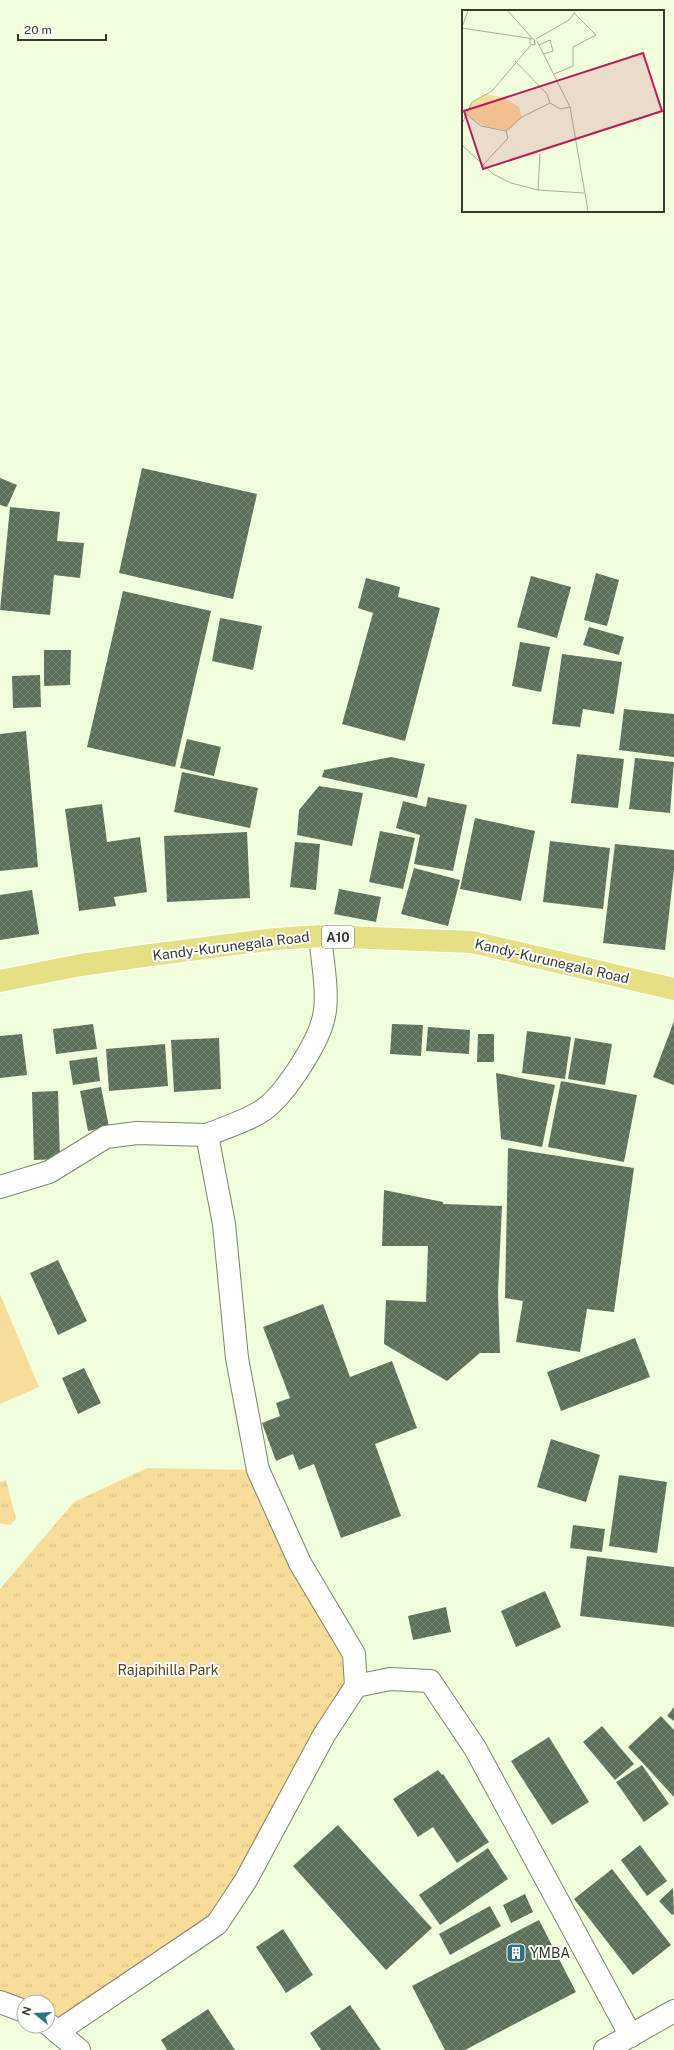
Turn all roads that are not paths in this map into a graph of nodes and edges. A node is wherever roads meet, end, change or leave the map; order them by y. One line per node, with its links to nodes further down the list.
1 (320, 936): 2 (highway, Kandy-Kurunegala Road / A10); 3 (highway, Kandy-Kurunegala Road / A10); 4 (street)
2 (0, 981)
3 (674, 989)
4 (207, 1135): 5 (street); 6 (street)
5 (0, 1187)
6 (356, 1686): 10 (street); 12 (street)
7 (0, 2002): 8 (street)
8 (16, 2008)
9 (674, 2011): 12 (street)
10 (56, 2026)
11 (56, 2031): 13 (street)
12 (630, 2036): 14 (street)
13 (79, 2050)
14 (606, 2050)

